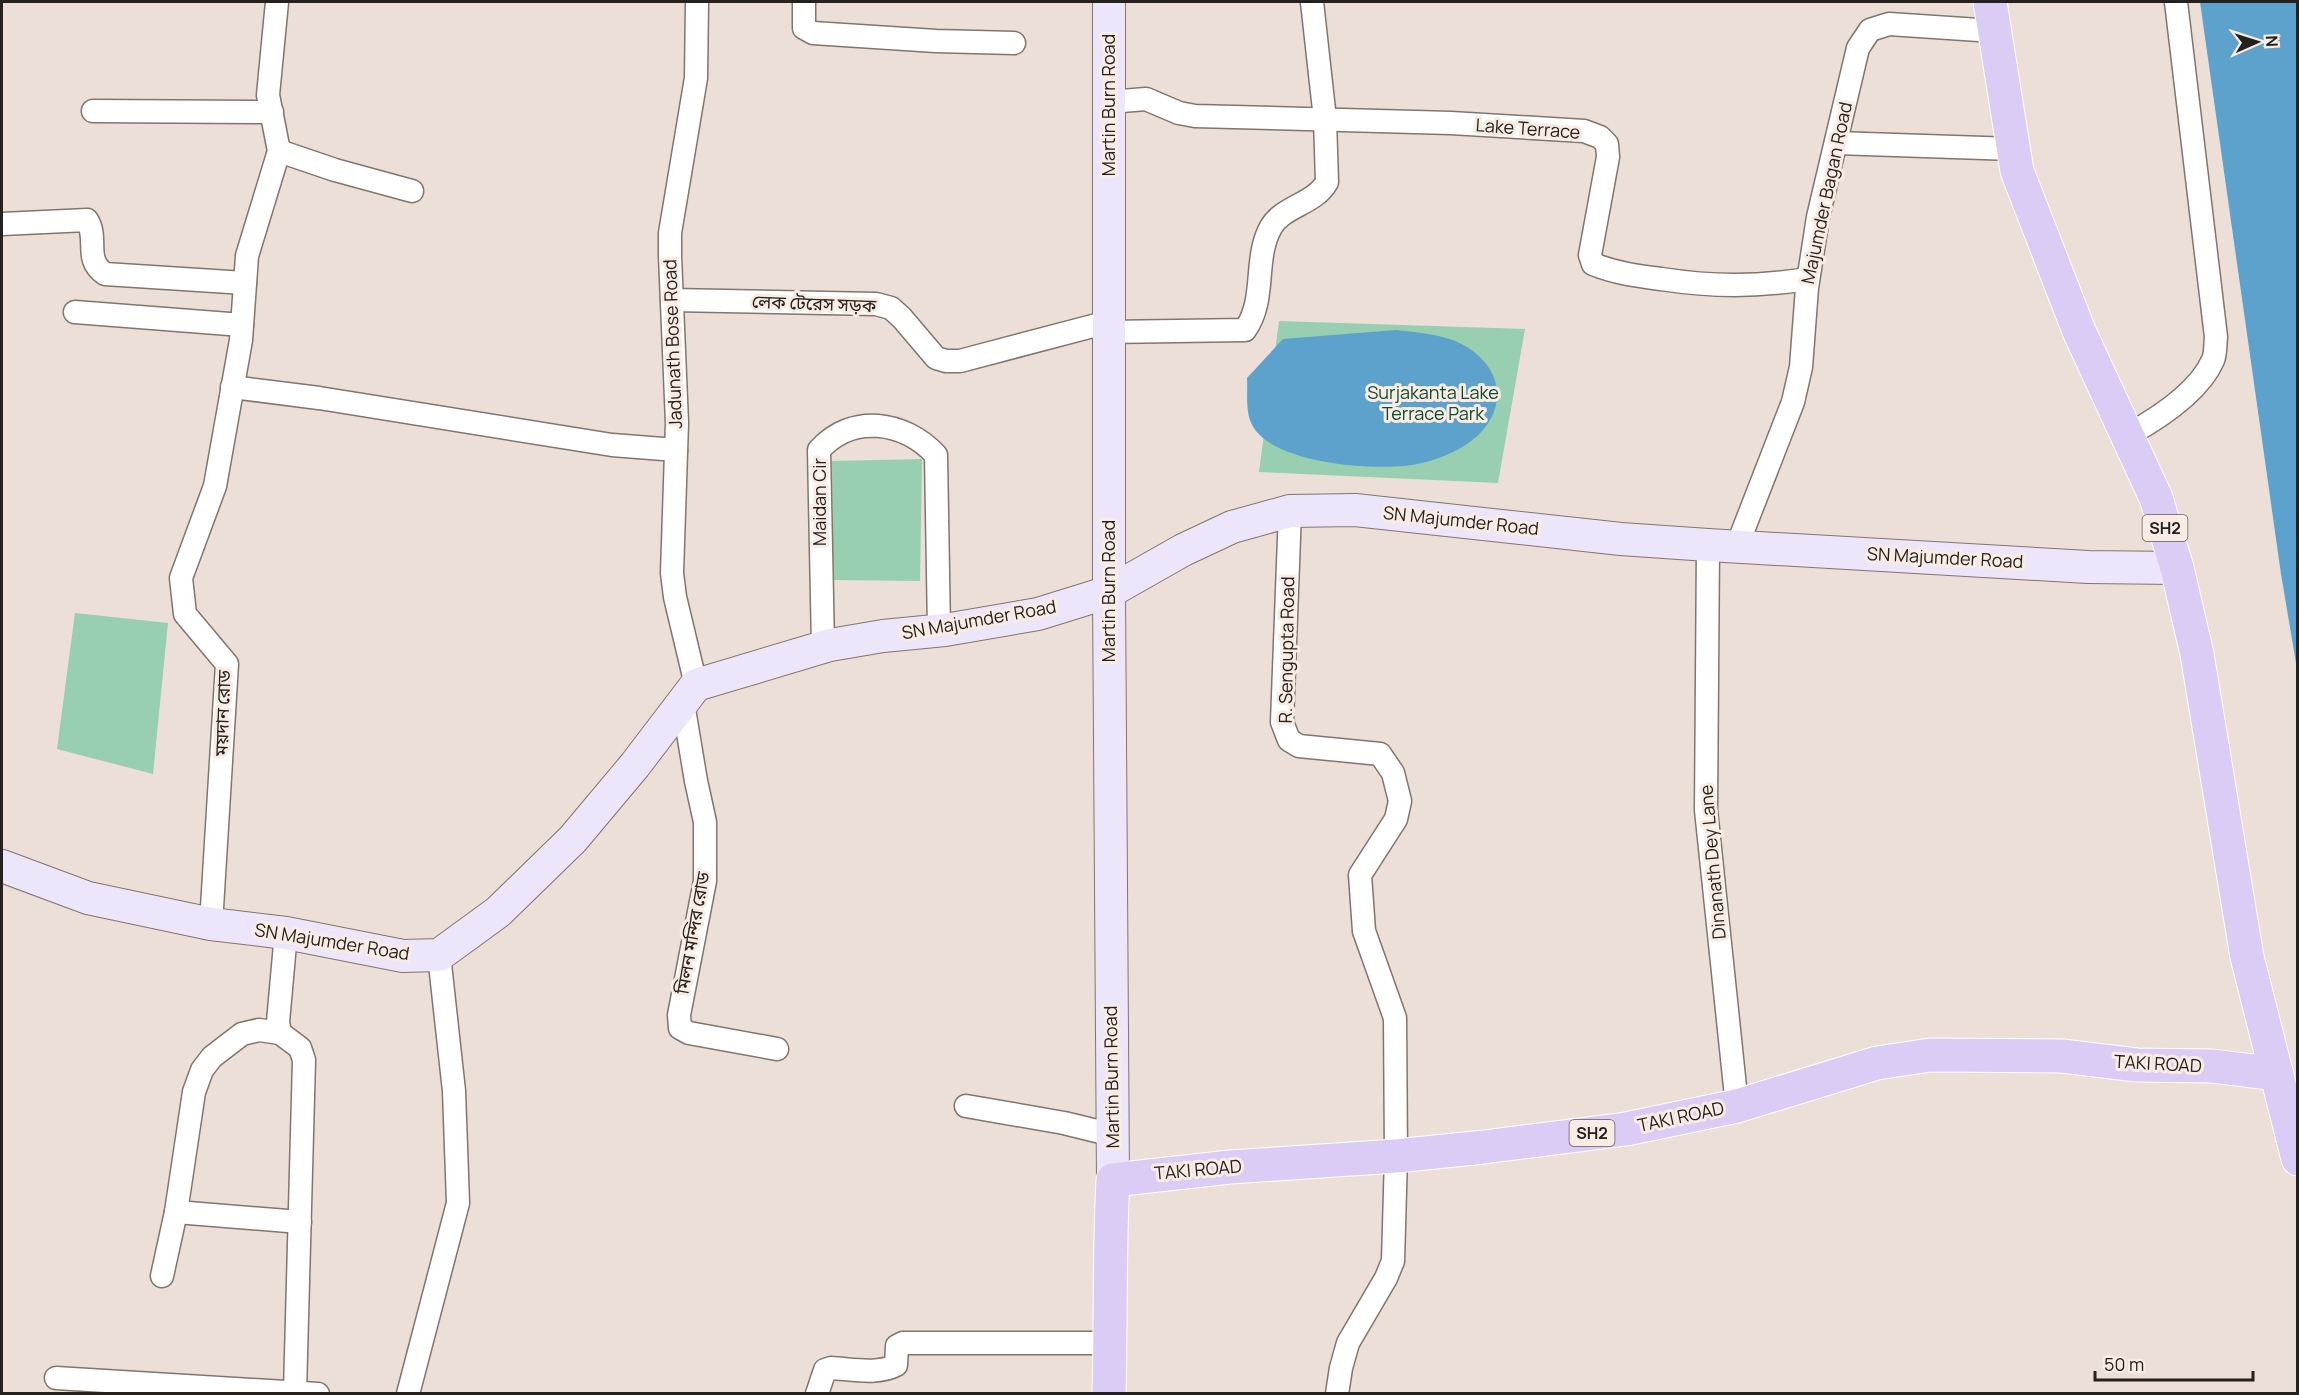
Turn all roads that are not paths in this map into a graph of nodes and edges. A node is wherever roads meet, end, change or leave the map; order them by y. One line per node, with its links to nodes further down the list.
1 (277, 2): 11 (street)
2 (697, 2): 20 (street, Jadunath Bose Road)
3 (804, 2): 8 (street)
4 (1109, 2): 9 (main road, Martin Burn Road)
5 (1312, 2): 12 (street)
6 (2176, 2): 25 (street)
7 (1992, 16): 13 (street, Majumder Bagan Road); 14 (main road, SH2)
8 (1014, 43)
9 (1109, 102): 12 (street, Lake Terrace); 23 (main road, Martin Burn Road)
10 (93, 111): 11 (street)
11 (272, 112): 15 (street)
12 (1325, 119): 18 (street, Lake Terrace); 23 (street)
13 (1836, 143): 14 (street); 18 (street, Majumder Bagan Road)
14 (2013, 148): 25 (main road, SH2)
15 (279, 152): 16 (street); 19 (street, ময়দান রোড)
16 (412, 191)
17 (2, 224): 19 (street)
18 (1808, 279): 28 (street, Majumder Bagan Road)
19 (245, 283): 22 (street, ময়দান রোড)
20 (672, 300): 23 (street, লেক টেরেস সড়ক); 26 (street, Jadunath Bose Road)
21 (75, 312): 22 (street)
22 (242, 325): 24 (street, ময়দান রোড)
23 (1108, 327): 30 (main road, Martin Burn Road)
24 (232, 387): 26 (street); 35 (street, ময়দান রোড)
25 (2128, 435): 29 (main road, SH2)
26 (676, 450): 33 (street, Jadunath Bose Road)
27 (1290, 511): 28 (main road, SN Majumder Road); 30 (main road, SN Majumder Road); 44 (street, R. Sengupta Road)
28 (1722, 545): 29 (main road, SN Majumder Road); 42 (street, Dinanath Dey Lane)
29 (2177, 568): 40 (main road, SH2)
30 (1108, 592): 31 (main road, SN Majumder Road); 43 (main road, Martin Burn Road)
31 (939, 630): 32 (main road, SN Majumder Road); 32 (street, Maidan Cir)
32 (823, 647): 33 (main road, SN Majumder Road)
33 (690, 694): 37 (main road); 39 (street, মিলন মন্দির রোড)
34 (2, 866): 35 (main road, SN Majumder Road)
35 (211, 924): 36 (main road, SN Majumder Road)
36 (286, 933): 37 (main road, SN Majumder Road); 38 (street)
37 (439, 955): 54 (street)
38 (280, 1033): 47 (street); 48 (street)
39 (777, 1049)
40 (2277, 1074): 42 (main road, TAKI ROAD / SH2); 45 (main road)
41 (966, 1106): 43 (street)
42 (1737, 1106): 44 (main road, TAKI ROAD / SH2)
43 (1113, 1135): 46 (main road, Martin Burn Road)
44 (1396, 1156): 46 (main road, TAKI ROAD / SH2); 57 (street, R. Sengupta Road)
45 (2298, 1159)
46 (1113, 1180): 50 (main road)
47 (176, 1212): 48 (street); 49 (street)
48 (300, 1222): 52 (street)
49 (162, 1276)
50 (1110, 1343): 55 (street); 56 (main road)
51 (56, 1378): 52 (street)
52 (295, 1392): 53 (street)
53 (318, 1394)
54 (408, 1394)
55 (817, 1394)
56 (1109, 1394)
57 (1337, 1394)

